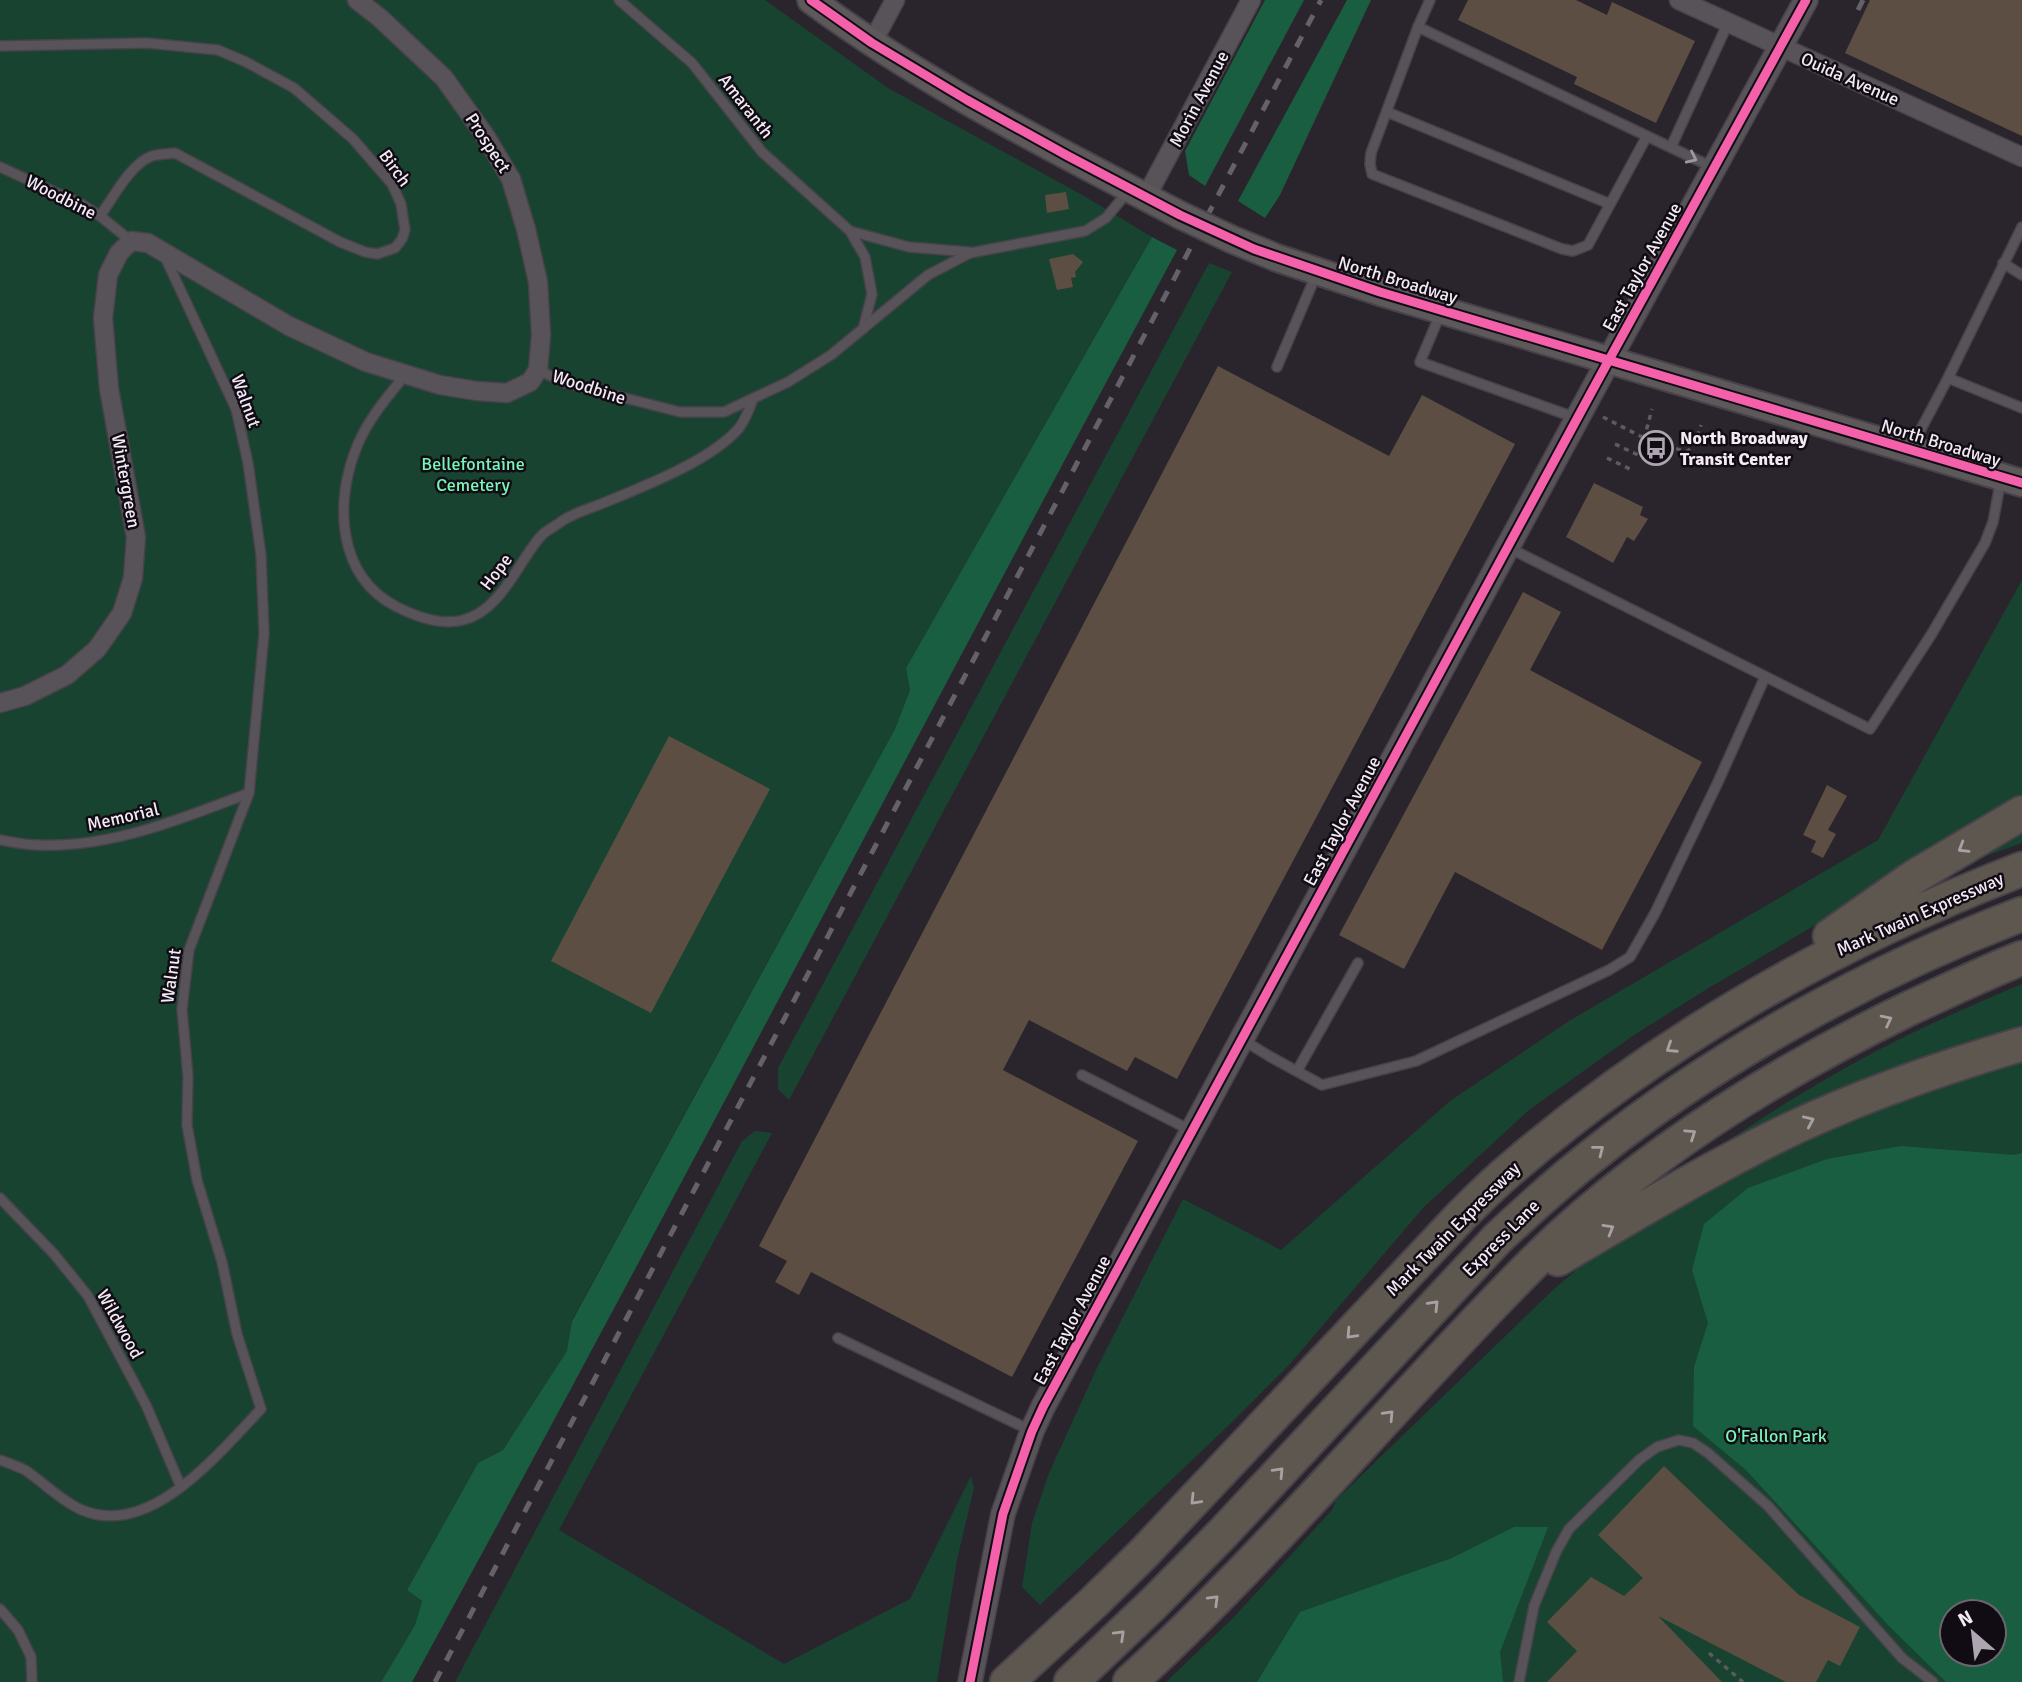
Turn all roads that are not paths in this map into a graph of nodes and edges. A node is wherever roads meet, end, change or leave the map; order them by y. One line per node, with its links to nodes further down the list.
1 (357, 0): 35 (street, Prospect)
2 (619, 0): 24 (lane, Amaranth)
3 (811, 0): 11 (main road, North Broadway)
4 (895, 0): 11 (street)
5 (1251, 0): 20 (street, Morin Avenue)
6 (1430, 0): 10 (lane)
7 (1679, 0): 9 (street, Ouida Avenue)
8 (1806, 0): 13 (street, East Taylor Avenue)
9 (1728, 23): 13 (street, Ouida Avenue); 16 (lane)
10 (1418, 27): 14 (lane); 15 (lane)
11 (872, 43): 20 (main road, North Broadway)
12 (0, 46): 22 (lane, Birch)
13 (1780, 47): 17 (street, Ouida Avenue); 19 (street, East Taylor Avenue)
14 (1387, 112): 21 (lane); 21 (lane)
15 (1647, 136): 16 (lane); 21 (lane)
16 (1671, 147): 19 (lane, one-way to 19)
17 (2022, 157)
18 (0, 167): 22 (lane, Woodbine)
19 (1714, 168): 33 (street, East Taylor Avenue)
20 (1138, 193): 27 (lane, Woodbine); 29 (main road, North Broadway, bridge)
21 (1610, 204)
22 (100, 216): 25 (lane, Woodbine)
23 (2022, 227): 28 (lane)
24 (850, 231): 27 (lane, Amaranth); 32 (lane, Amaranth)
25 (131, 241): 26 (street, Woodbine); 45 (street, Wintergreen)
26 (163, 252): 36 (street, Woodbine); 46 (lane, Walnut)
27 (970, 253): 32 (lane, Woodbine)
28 (2003, 263): 30 (lane); 37 (lane)
29 (1317, 272): 31 (main road, North Broadway); 34 (lane)
30 (2022, 275)
31 (1442, 310): 33 (main road, North Broadway); 40 (lane)
32 (863, 329): 38 (lane, Woodbine)
33 (1609, 360): 40 (street, East Taylor Avenue); 41 (main road, North Broadway)
34 (1278, 368)
35 (538, 370): 36 (street, Woodbine); 38 (lane, Woodbine)
36 (406, 374): 38 (lane, Hope)
37 (1948, 378): 39 (lane); 41 (lane)
38 (753, 399)
39 (2022, 408)
40 (1577, 419): 43 (street, East Taylor Avenue)
41 (1910, 450): 42 (main road, North Broadway)
42 (2012, 480): 44 (lane)
43 (1507, 548): 44 (lane); 54 (street, East Taylor Avenue)
44 (1765, 677): 56 (lane)
45 (0, 703)
46 (248, 793): 48 (lane, Memorial); 64 (lane, Walnut)
47 (2022, 813): 53 (highway, one-way to 53)
48 (0, 840)
49 (2022, 869): 53 (highway, Mark Twain Expressway)
50 (2022, 914): 71 (highway, Express Lane, one-way to 50)
51 (2022, 958): 60 (highway, one-way to 51)
52 (1358, 963): 56 (lane)
53 (1729, 1012): 66 (highway, Mark Twain Expressway, one-way to 66)
54 (1242, 1039): 56 (lane); 58 (street, East Taylor Avenue)
55 (2022, 1044): 60 (highway, one-way to 55)
56 (1297, 1071)
57 (1082, 1075): 58 (lane)
58 (1192, 1131): 62 (street, East Taylor Avenue)
59 (0, 1198): 64 (lane, Wildwood)
60 (1508, 1288): 72 (highway, one-way to 60)
61 (838, 1338): 62 (lane)
62 (1032, 1432): 68 (street, East Taylor Avenue)
63 (0, 1460): 64 (lane, Walnut)
64 (181, 1487)
65 (0, 1609): 67 (lane)
66 (1044, 1649): 69 (highway); 70 (highway, Mark Twain Expressway)
67 (32, 1682)
68 (970, 1682)
69 (991, 1682)
70 (1007, 1682)
71 (1071, 1682)
72 (1130, 1682)
73 (1519, 1682): 74 (lane)
74 (1933, 1682)

